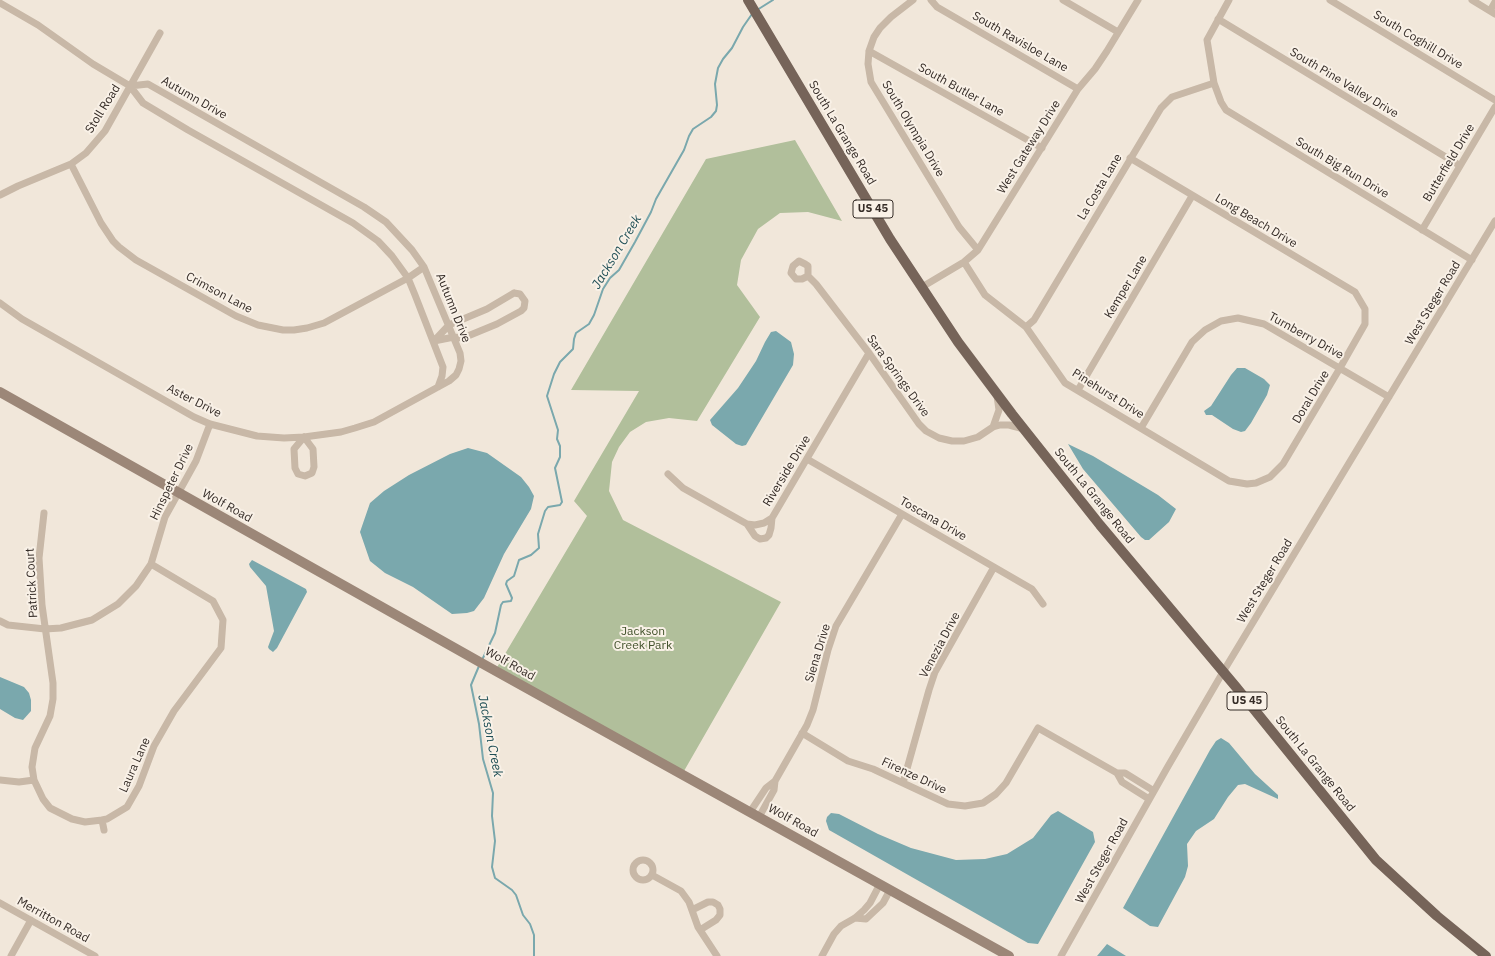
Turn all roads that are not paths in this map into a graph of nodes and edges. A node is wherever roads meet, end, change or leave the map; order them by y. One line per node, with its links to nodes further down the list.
1 (913, 0): 15 (street, South Olympia Drive)
2 (931, 0): 18 (street, South Ravisloe Lane)
3 (1062, 0): 13 (street)
4 (1138, 0): 13 (street, West Gateway Drive)
5 (1229, 0): 12 (street, South Big Run Drive)
6 (1330, 0): 19 (street, South Coghill Drive)
7 (1472, 0): 11 (street)
8 (1495, 2): 11 (street)
9 (0, 3): 17 (street)
10 (750, 4): 35 (main road, South La Grange Road / US 45)
11 (1492, 12)
12 (1218, 19): 16 (street, South Big Run Drive); 24 (street, South Pine Valley Drive)
13 (1118, 32): 18 (street, West Gateway Drive)
14 (160, 33): 17 (street, Stoll Road)
15 (869, 51): 21 (street, South Butler Lane); 29 (street, South Olympia Drive)
16 (1214, 83): 22 (street, La Costa Lane); 28 (street, South Big Run Drive)
17 (130, 86): 23 (street, Stoll Road); 32 (street, Autumn Drive); 34 (street)
18 (1078, 89): 21 (street, West Gateway Drive)
19 (1495, 100)
20 (1495, 107): 24 (street, Butterfield Drive)
21 (1042, 148): 29 (street, West Gateway Drive)
22 (1130, 158): 26 (street, Long Beach Drive); 39 (street, La Costa Lane)
23 (71, 164): 25 (street, Stoll Road); 34 (street, Crimson Lane)
24 (1460, 166): 28 (street, Butterfield Drive)
25 (1, 191)
26 (1192, 196): 37 (street, Long Beach Drive); 45 (street, Kemper Lane)
27 (1495, 221): 30 (street, West Steger Road)
28 (1422, 230): 30 (street, South Big Run Drive)
29 (978, 250): 31 (street, West Gateway Drive)
30 (1472, 260): 48 (street, West Steger Road)
31 (964, 262): 35 (street, West Gateway Drive); 39 (street, Pinehurst Drive)
32 (424, 267): 34 (street, Crimson Lane); 38 (street, Autumn Drive)
33 (808, 276): 42 (street, Sara Springs Drive)
34 (408, 278): 41 (street)
35 (922, 287): 47 (main road, South La Grange Road / US 45)
36 (0, 303): 49 (street, Aster Drive)
37 (1365, 308): 43 (street, Doral Drive)
38 (448, 325): 40 (street, Autumn Drive); 40 (street); 41 (street)
39 (1026, 327): 45 (street, Pinehurst Drive)
40 (454, 338): 41 (street); 44 (street, Autumn Drive)
41 (434, 341): 44 (street)
42 (869, 353): 50 (street, Sara Springs Drive); 54 (street, Riverside Drive)
43 (1340, 368): 48 (street, Turnberry Drive); 51 (street, Turnberry Drive); 56 (street, Doral Drive)
44 (438, 387): 53 (street, Aster Drive)
45 (1078, 390): 51 (street, Pinehurst Drive)
46 (0, 392): 57 (main road, Wolf Road)
47 (997, 394): 50 (street); 52 (main road, South La Grange Road / US 45)
48 (1389, 397): 67 (street, West Steger Road)
49 (210, 424): 53 (street, Aster Drive); 57 (street, Hinspeter Drive)
50 (993, 427): 52 (street, Sara Springs Drive)
51 (1141, 428): 56 (street, Pinehurst Drive)
52 (1024, 429): 67 (main road, South La Grange Road / US 45)
53 (304, 437): 53 (street)
54 (807, 459): 59 (street, Toscana Drive); 60 (street, Riverside Drive)
55 (668, 474): 61 (street)
56 (1256, 483)
57 (179, 494): 62 (street, Hinspeter Drive); 75 (main road, Wolf Road)
58 (44, 513): 66 (street, Patrick Court)
59 (902, 514): 63 (street, Toscana Drive); 68 (street, Siena Drive)
60 (772, 518): 61 (street, Riverside Drive); 61 (street)
61 (747, 524)
62 (151, 564): 66 (street, Hinspeter Drive); 76 (street, Laura Lane)
63 (994, 567): 64 (street, Toscana Drive); 72 (street, Venezia Drive)
64 (1042, 604)
65 (0, 621): 66 (street, Hinspeter Drive)
66 (46, 629): 71 (street, Laura Lane)
67 (1223, 672): 73 (street, West Steger Road); 92 (main road, South La Grange Road / US 45)
68 (802, 732): 72 (street, Firenze Drive); 75 (street, Siena Drive)
69 (1117, 773): 72 (street, Firenze Drive); 73 (street, Firenze Drive); 74 (street, Firenze Drive)
70 (0, 780): 71 (street)
71 (34, 780): 76 (street, Laura Lane)
72 (903, 783)
73 (1154, 791): 74 (street, West Steger Road)
74 (1149, 799): 91 (street, West Steger Road)
75 (755, 815): 79 (main road, Wolf Road)
76 (102, 820): 77 (street)
77 (104, 830)
78 (652, 875): 82 (street)
79 (880, 884): 80 (main road, Wolf Road); 83 (street)
80 (890, 890): 83 (street); 90 (main road, Wolf Road)
81 (0, 903): 84 (street, Merritton Road)
82 (692, 910): 85 (street); 85 (street)
83 (855, 918): 89 (street)
84 (31, 920): 86 (street); 87 (street, Merritton Road)
85 (700, 930): 88 (street)
86 (11, 956)
87 (95, 956)
88 (717, 956)
89 (822, 956)
90 (1009, 956)
91 (1061, 956)
92 (1486, 956)

